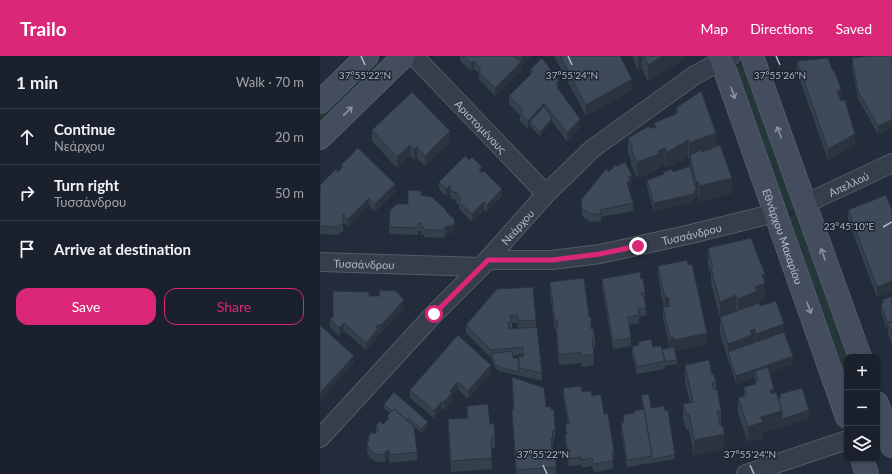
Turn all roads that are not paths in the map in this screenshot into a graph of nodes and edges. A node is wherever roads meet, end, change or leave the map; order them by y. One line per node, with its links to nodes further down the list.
1 (367, 56): 5 (street)
2 (752, 56): 9 (street, one-way to 2)
3 (414, 57): 6 (street, one-way to 3); 8 (street, Αριστομένους)
4 (724, 58): 8 (street, Νεάρχου); 10 (street, Εθνάρχου Μακαρίου, one-way to 10)
5 (320, 102)
6 (320, 138)
7 (892, 163): 9 (street, Απελλού)
8 (546, 194): 12 (street, Νεάρχου)
9 (805, 204): 13 (street, one-way to 9)
10 (775, 213): 12 (street, Τυσσάνδρου); 14 (street, Εθνάρχου Μακαρίου, one-way to 14)
11 (320, 262): 12 (street, Τυσσάνδρου)
12 (484, 264): 17 (street, Νεάρχου)
13 (859, 354)
14 (844, 408)
15 (880, 411): 16 (street)
16 (887, 431)
17 (320, 438)
18 (844, 441): 20 (street)
19 (863, 462): 21 (street)
20 (746, 474)
21 (867, 474)

